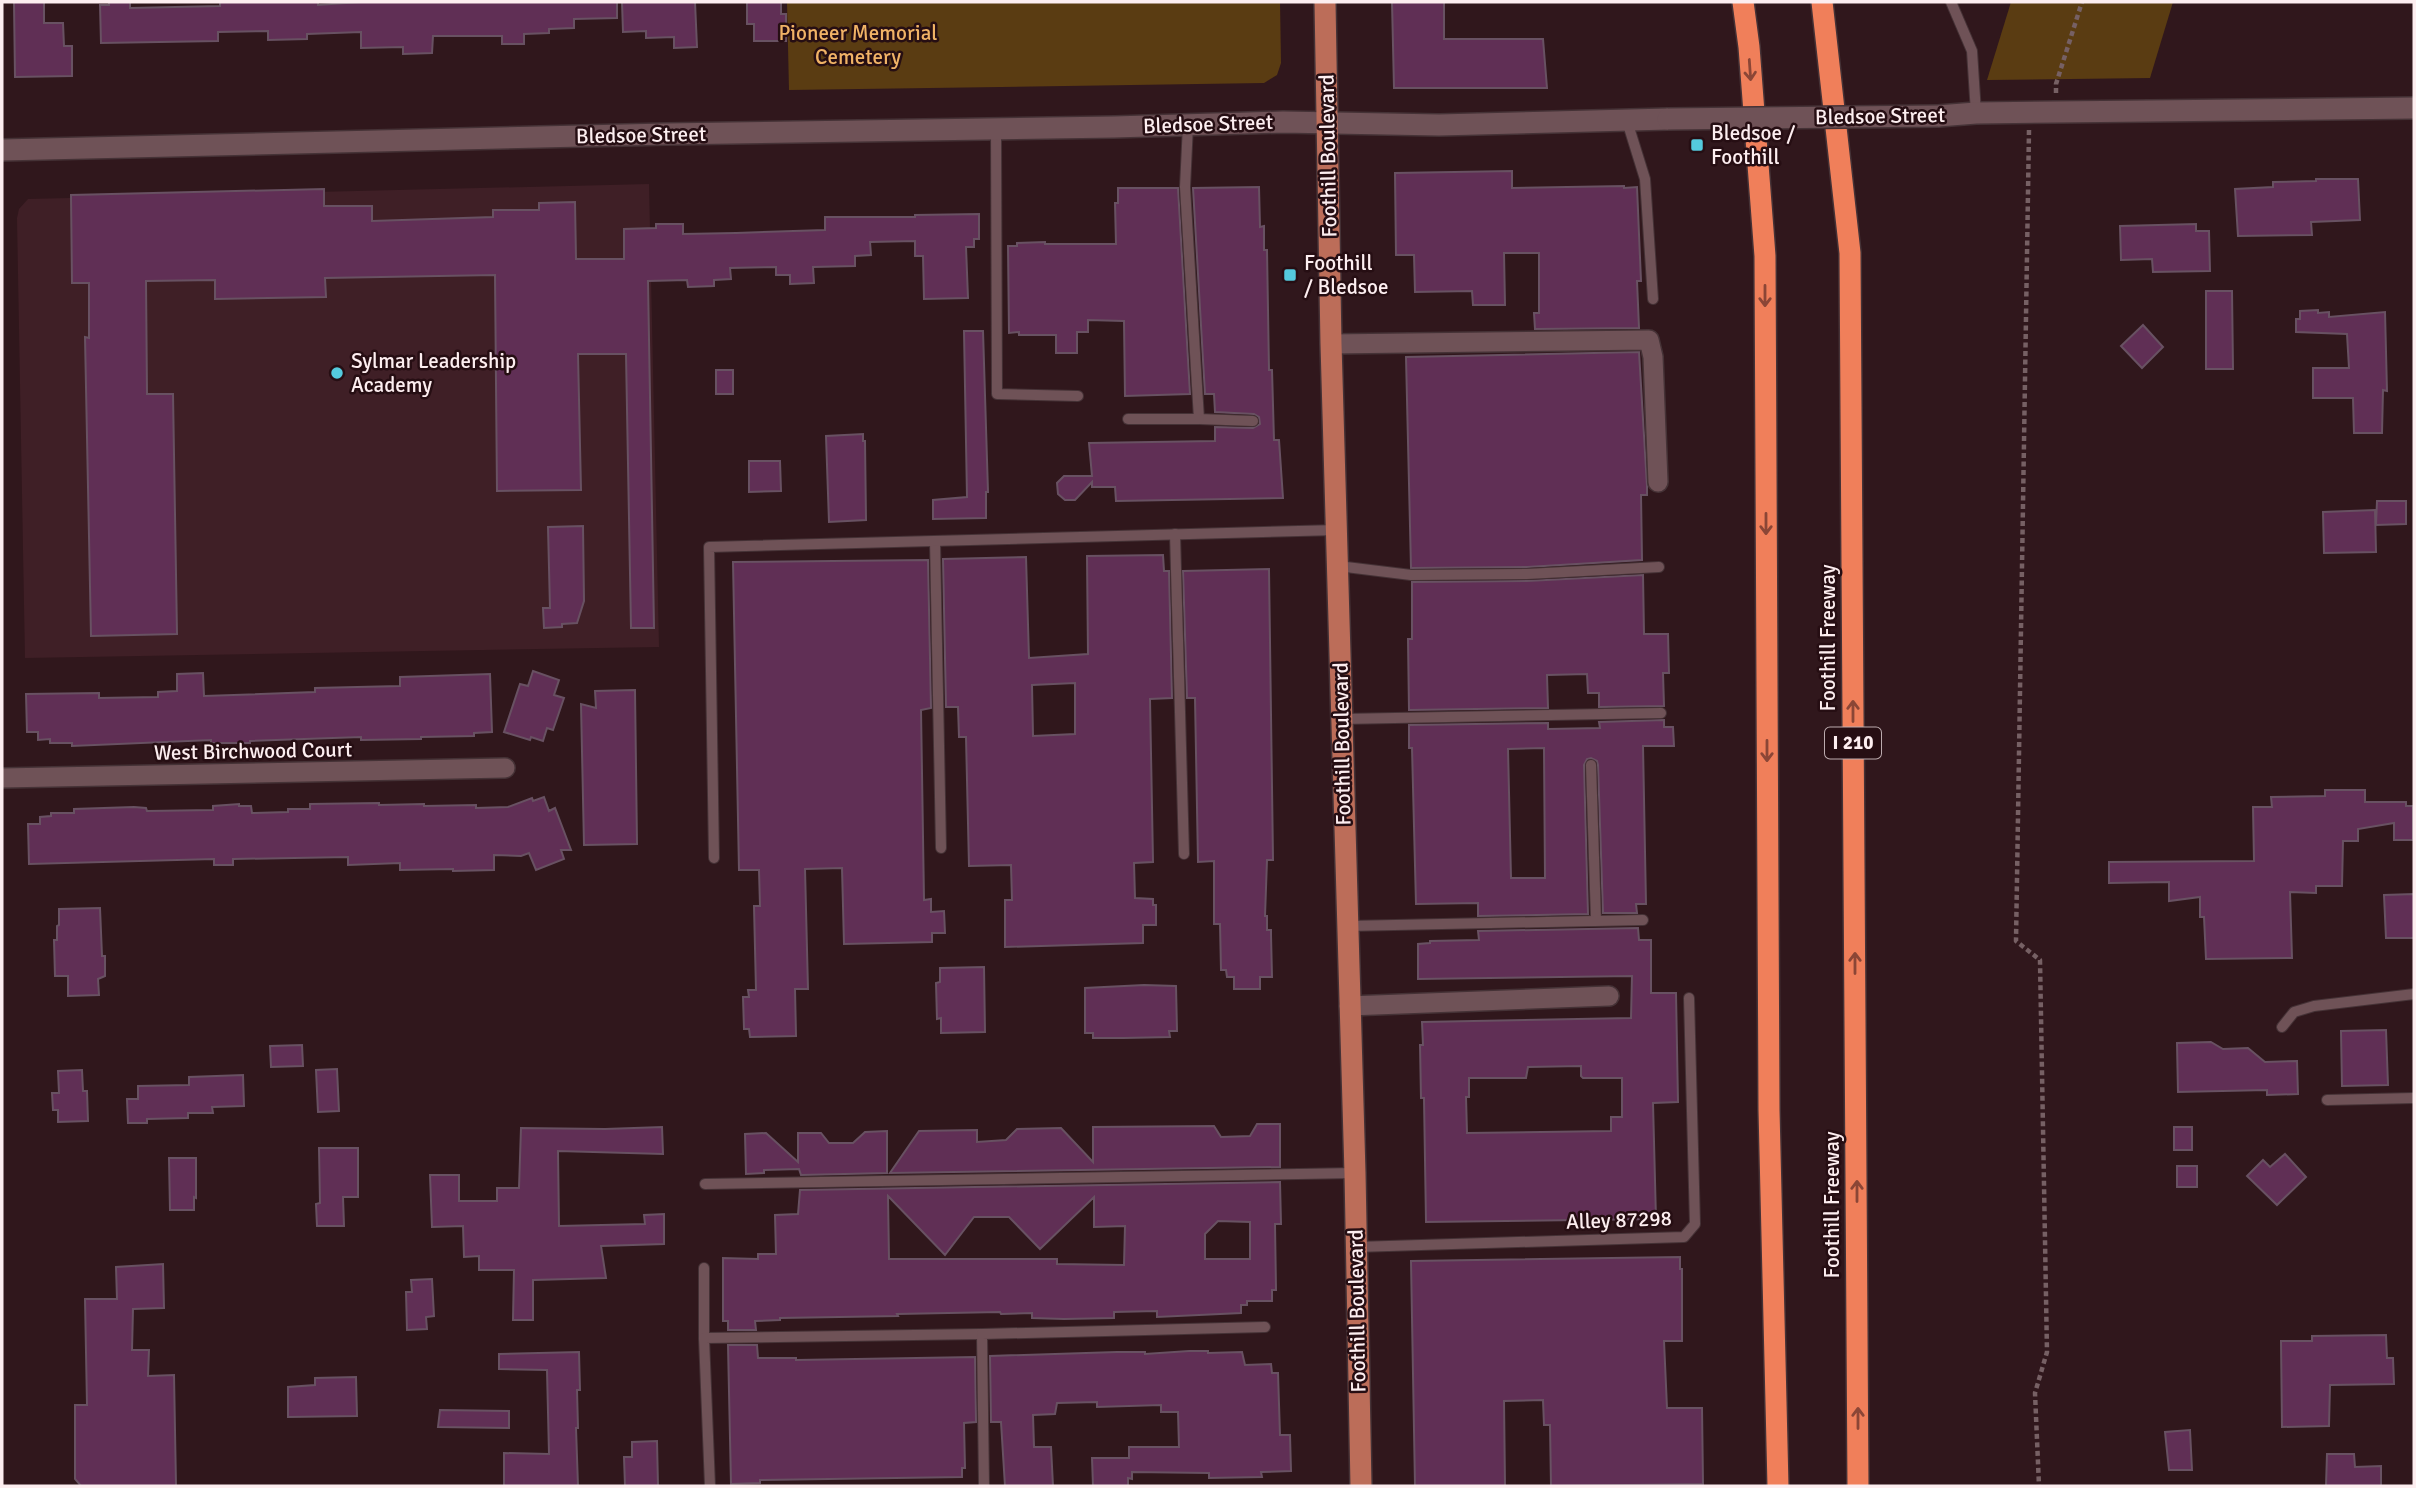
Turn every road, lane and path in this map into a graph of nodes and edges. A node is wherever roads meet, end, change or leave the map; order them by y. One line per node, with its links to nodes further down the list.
1 (1325, 2): 11 (main road, Foothill Boulevard)
2 (1743, 2): 55 (highway, one-way to 55)
3 (1822, 2): 56 (highway, Foothill Freeway / I 210, one-way to 3)
4 (1951, 2): 9 (lane)
5 (2082, 2): 8 (path)
6 (2414, 108): 8 (street, Bledsoe Street)
7 (2029, 112): 8 (street, Bledsoe Street); 9 (street, Bledsoe Street); 57 (path)
8 (2055, 112)
9 (1976, 113): 10 (street, Bledsoe Street, bridge)
10 (1627, 121): 11 (street, Bledsoe Street); 15 (lane)
11 (1328, 122): 12 (street, Bledsoe Street); 16 (main road, Foothill Boulevard)
12 (1188, 125): 13 (street, Bledsoe Street); 19 (lane)
13 (996, 129): 14 (street, Bledsoe Street); 17 (lane)
14 (2, 150)
15 (1653, 299)
16 (1331, 344): 21 (street); 22 (main road, Foothill Boulevard)
17 (1078, 396)
18 (1128, 419): 19 (lane)
19 (1199, 419): 20 (lane)
20 (1253, 421)
21 (1658, 482)
22 (1337, 530): 23 (lane); 25 (main road, Foothill Boulevard)
23 (1175, 534): 24 (lane); 33 (lane)
24 (935, 541): 32 (lane); 34 (lane)
25 (1338, 566): 26 (lane); 28 (main road, Foothill Boulevard)
26 (1659, 567)
27 (1661, 713): 28 (lane)
28 (1342, 719): 37 (main road, Foothill Boulevard)
29 (1591, 765): 35 (lane)
30 (505, 768): 31 (street, West Birchwood Court)
31 (2, 778)
32 (941, 848)
33 (1184, 854)
34 (714, 858)
35 (1596, 920): 36 (lane); 37 (lane)
36 (1643, 920)
37 (1347, 926): 41 (main road, Foothill Boulevard)
38 (2414, 994): 42 (lane)
39 (1609, 996): 41 (street)
40 (1689, 998): 47 (lane, Alley 87298)
41 (1349, 1006): 45 (main road, Foothill Boulevard)
42 (2282, 1027)
43 (2414, 1098): 44 (lane)
44 (2326, 1100)
45 (1355, 1173): 46 (lane); 47 (main road, Foothill Boulevard)
46 (705, 1184)
47 (1355, 1247): 54 (main road, Foothill Boulevard)
48 (704, 1268): 51 (lane)
49 (1265, 1327): 50 (lane)
50 (982, 1334): 51 (lane); 53 (lane)
51 (704, 1338): 52 (lane)
52 (709, 1486)
53 (984, 1486)
54 (1361, 1486)
55 (1778, 1486)
56 (1858, 1486)
57 (2039, 1486)

